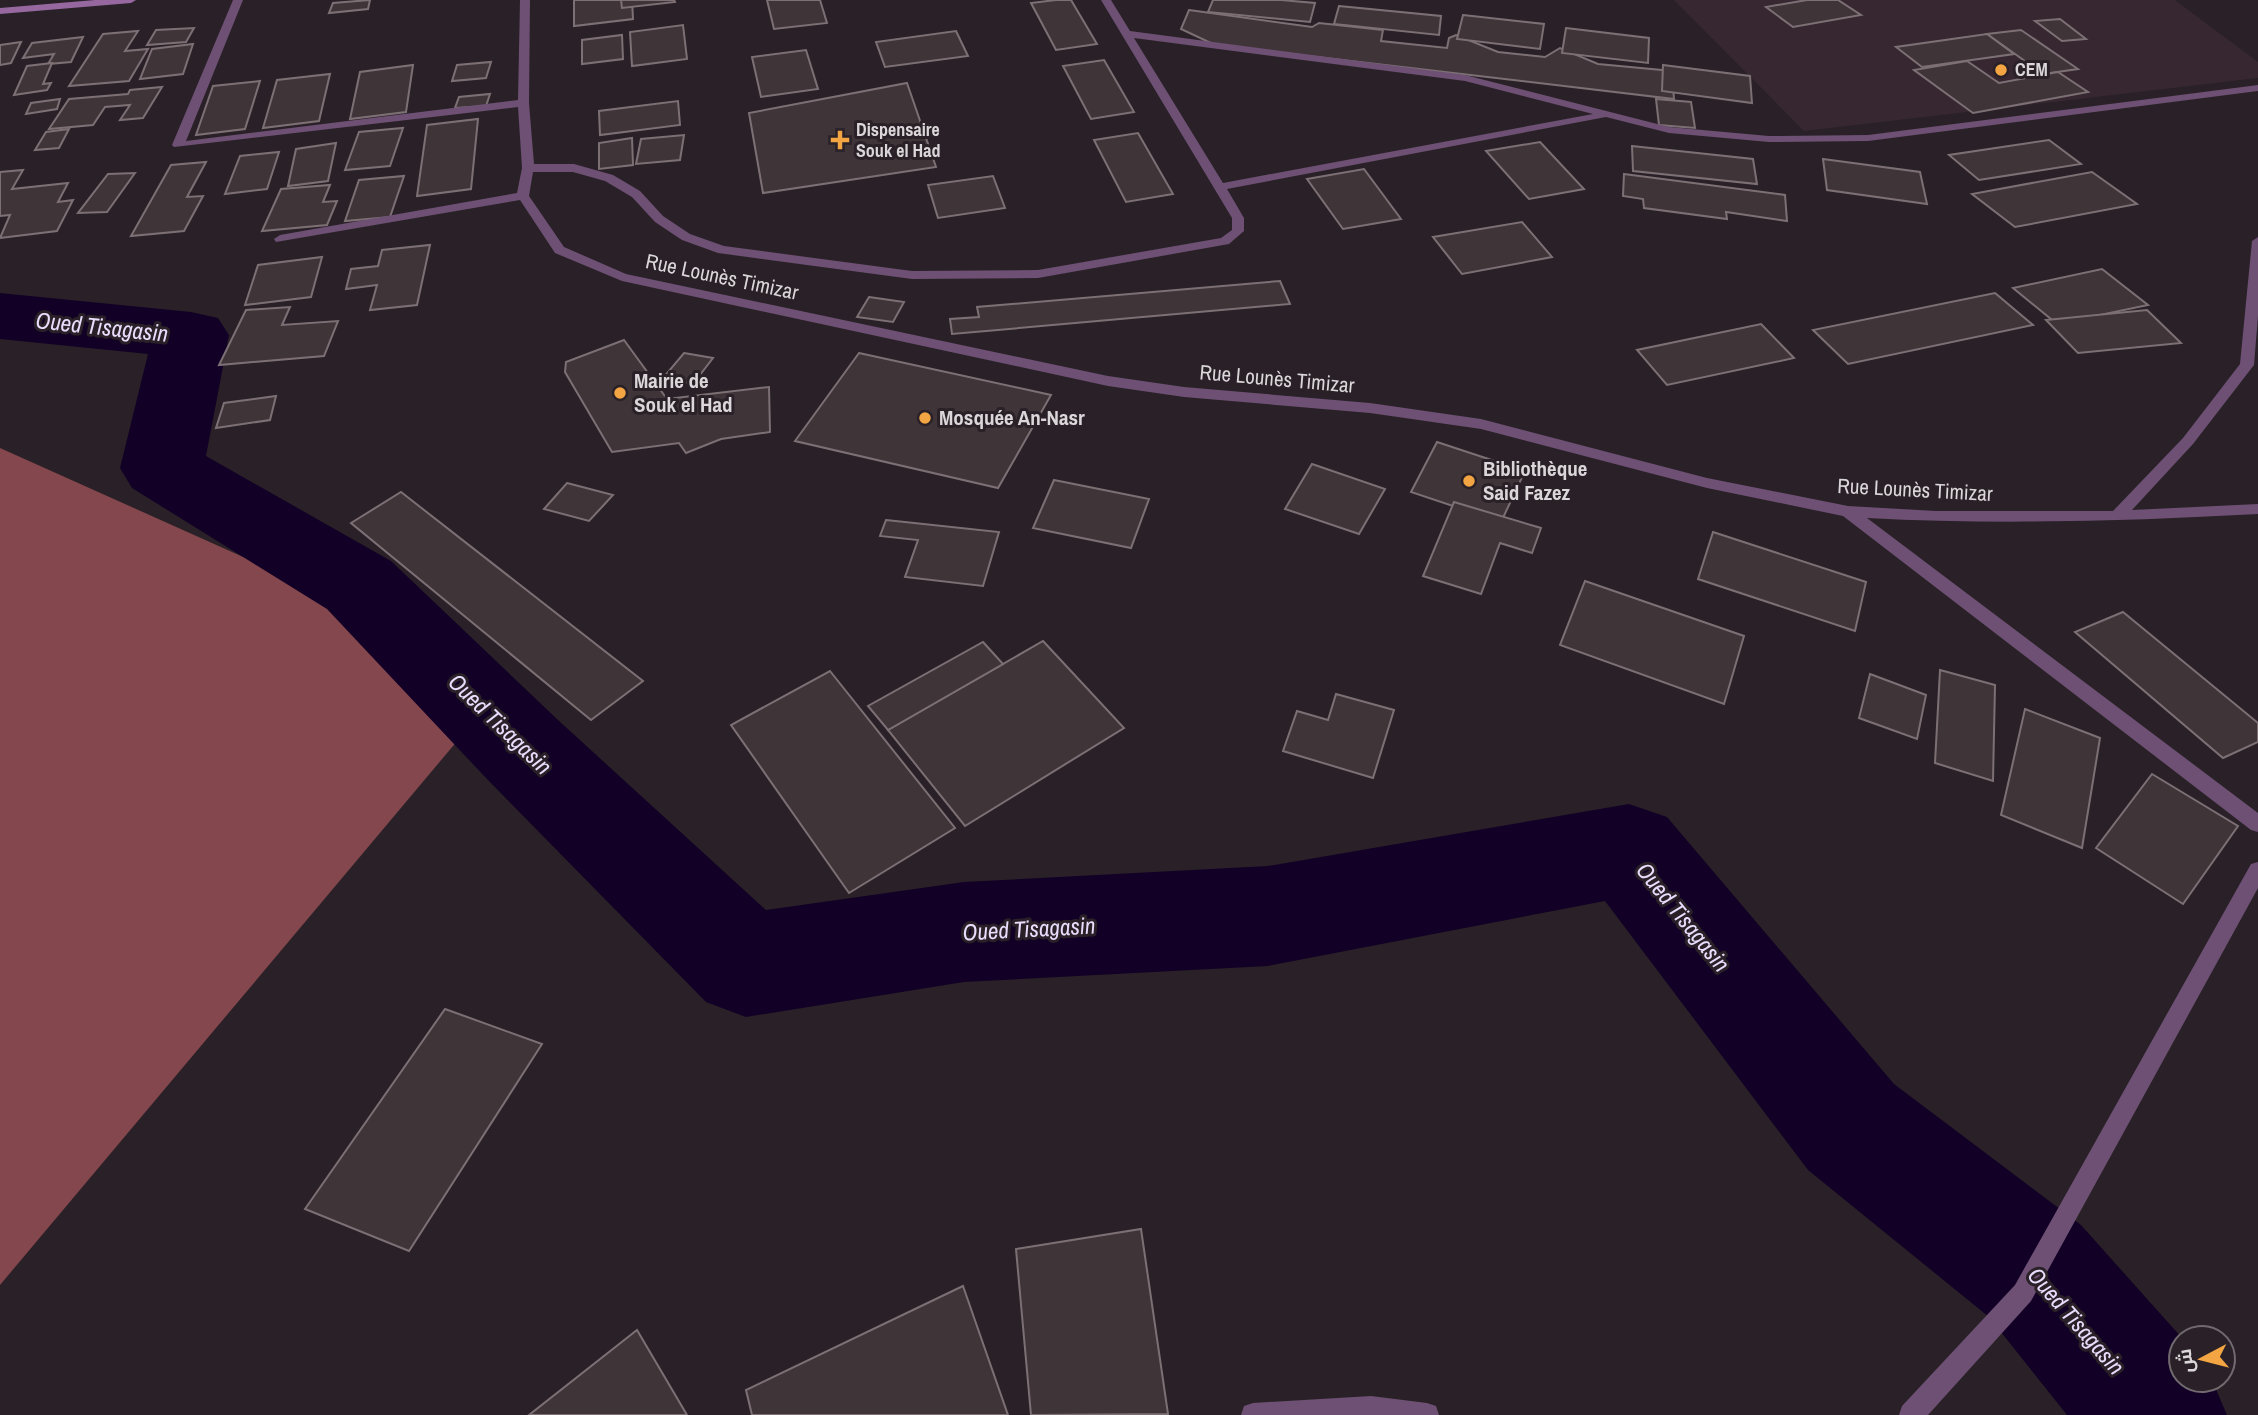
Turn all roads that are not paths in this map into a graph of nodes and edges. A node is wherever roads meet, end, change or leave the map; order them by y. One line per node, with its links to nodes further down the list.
1 (131, 0): 5 (main road)
2 (238, 0): 8 (street)
3 (525, 0): 8 (street)
4 (1106, 0): 6 (street)
5 (0, 11)
6 (1126, 34): 9 (street); 11 (street)
7 (2258, 88): 9 (street)
8 (523, 103): 10 (street)
9 (1605, 115): 11 (street)
10 (528, 168): 11 (street); 12 (street)
11 (1219, 187)
12 (523, 196): 13 (street); 16 (street, Rue Lounès Timizar)
13 (280, 239)
14 (2258, 241): 17 (street)
15 (2257, 509): 17 (street, Rue Lounès Timizar)
16 (1848, 511): 17 (street, Rue Lounès Timizar); 18 (street)
17 (2117, 516)
18 (2258, 824)
19 (2258, 870): 22 (street)
20 (1253, 1415): 21 (street)
21 (1427, 1415)
22 (1911, 1415)

